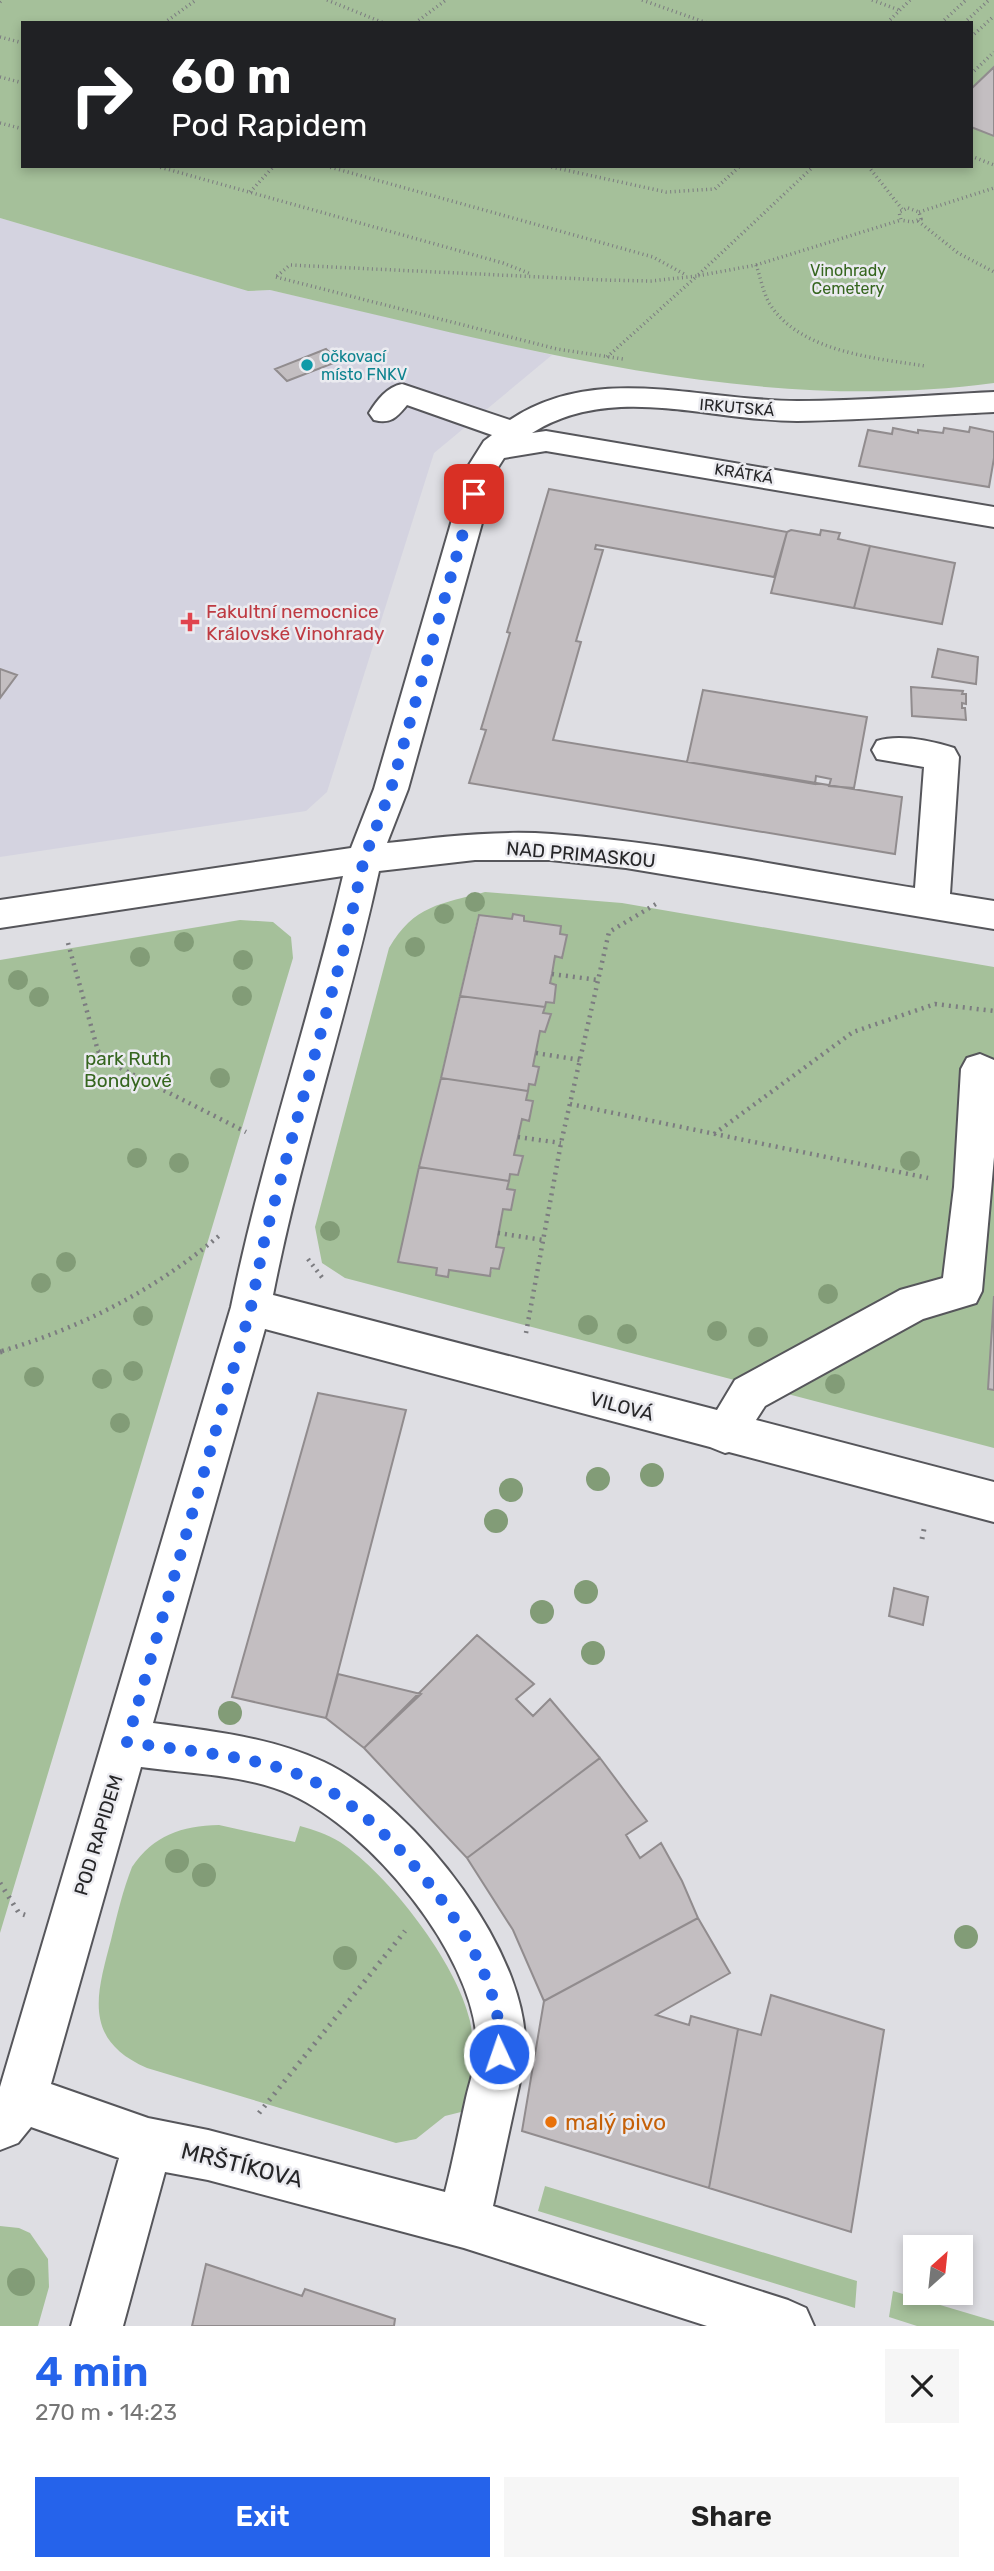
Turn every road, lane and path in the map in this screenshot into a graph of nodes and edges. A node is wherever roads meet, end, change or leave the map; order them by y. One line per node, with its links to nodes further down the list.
1 (196, 0): 11 (path)
2 (327, 0): 12 (path)
3 (446, 0): 13 (path)
4 (642, 0): 14 (path)
5 (872, 0): 9 (path)
6 (910, 0): 9 (path)
7 (966, 0): 16 (path)
8 (989, 0): 17 (path)
9 (899, 10): 15 (path)
10 (994, 16): 18 (path)
11 (167, 21)
12 (379, 21)
13 (418, 21)
14 (701, 21)
15 (889, 21)
16 (943, 21)
17 (966, 21)
18 (973, 35)
19 (0, 37): 20 (path)
20 (21, 42)
21 (994, 52): 22 (path)
22 (973, 72)
23 (0, 77): 24 (path)
24 (21, 82)
25 (0, 123): 26 (path)
26 (21, 129)
27 (973, 157): 28 (path)
28 (994, 165)
29 (163, 168): 37 (path)
30 (272, 168): 37 (path)
31 (333, 168): 45 (path)
32 (556, 168): 33 (path)
33 (738, 168)
34 (812, 168): 46 (path)
35 (870, 168): 38 (path)
36 (994, 188): 39 (path)
37 (250, 192): 44 (path)
38 (902, 209): 39 (path); 40 (path)
39 (919, 212): 41 (path)
40 (901, 219): 41 (path); 42 (path)
41 (918, 221): 43 (path)
42 (756, 265): 46 (path); 49 (path)
43 (994, 272)
44 (535, 275): 45 (path); 47 (path)
45 (688, 275): 46 (path)
46 (697, 276): 48 (path)
47 (568, 351)
48 (607, 357)
49 (929, 367)
50 (994, 402): 52 (street, IRKUTSKÁ)
51 (384, 413): 52 (street)
52 (503, 440): 53 (street, KRÁTKÁ); 55 (street, POD RAPIDEM)
53 (994, 517)
54 (889, 750): 57 (street)
55 (364, 859): 57 (street, NAD PRIMASKOU); 58 (street, NAD PRIMASKOU); 70 (street, POD RAPIDEM)
56 (656, 904): 62 (path)
57 (932, 904): 59 (street, NAD PRIMASKOU)
58 (0, 914)
59 (994, 915)
60 (67, 939): 70 (path)
61 (552, 974): 62 (path)
62 (598, 980): 65 (path)
63 (994, 1011): 68 (path)
64 (536, 1053): 65 (path)
65 (580, 1060): 67 (path)
66 (980, 1069): 72 (street)
67 (570, 1104): 68 (path); 71 (path)
68 (714, 1134): 72 (path)
69 (518, 1137): 71 (path)
70 (292, 1142): 76 (street, POD RAPIDEM)
71 (561, 1143): 75 (path)
72 (973, 1187): 79 (street)
73 (223, 1232): 77 (path)
74 (498, 1233): 75 (path)
75 (543, 1240): 78 (path)
76 (251, 1307): 78 (street, VILOVÁ); 81 (street, POD RAPIDEM)
77 (0, 1352)
78 (517, 1378): 79 (street, VILOVÁ)
79 (725, 1434): 80 (street, VILOVÁ)
80 (994, 1502)
81 (127, 1742): 83 (street, POD RAPIDEM); 86 (street)
82 (406, 1930): 84 (path)
83 (11, 2112): 85 (street, MRŠTÍKOVA)
84 (259, 2113)
85 (148, 2143): 86 (street, MRŠTÍKOVA); 87 (street)
86 (464, 2222): 88 (street, MRŠTÍKOVA)
87 (97, 2326)
88 (788, 2326)

